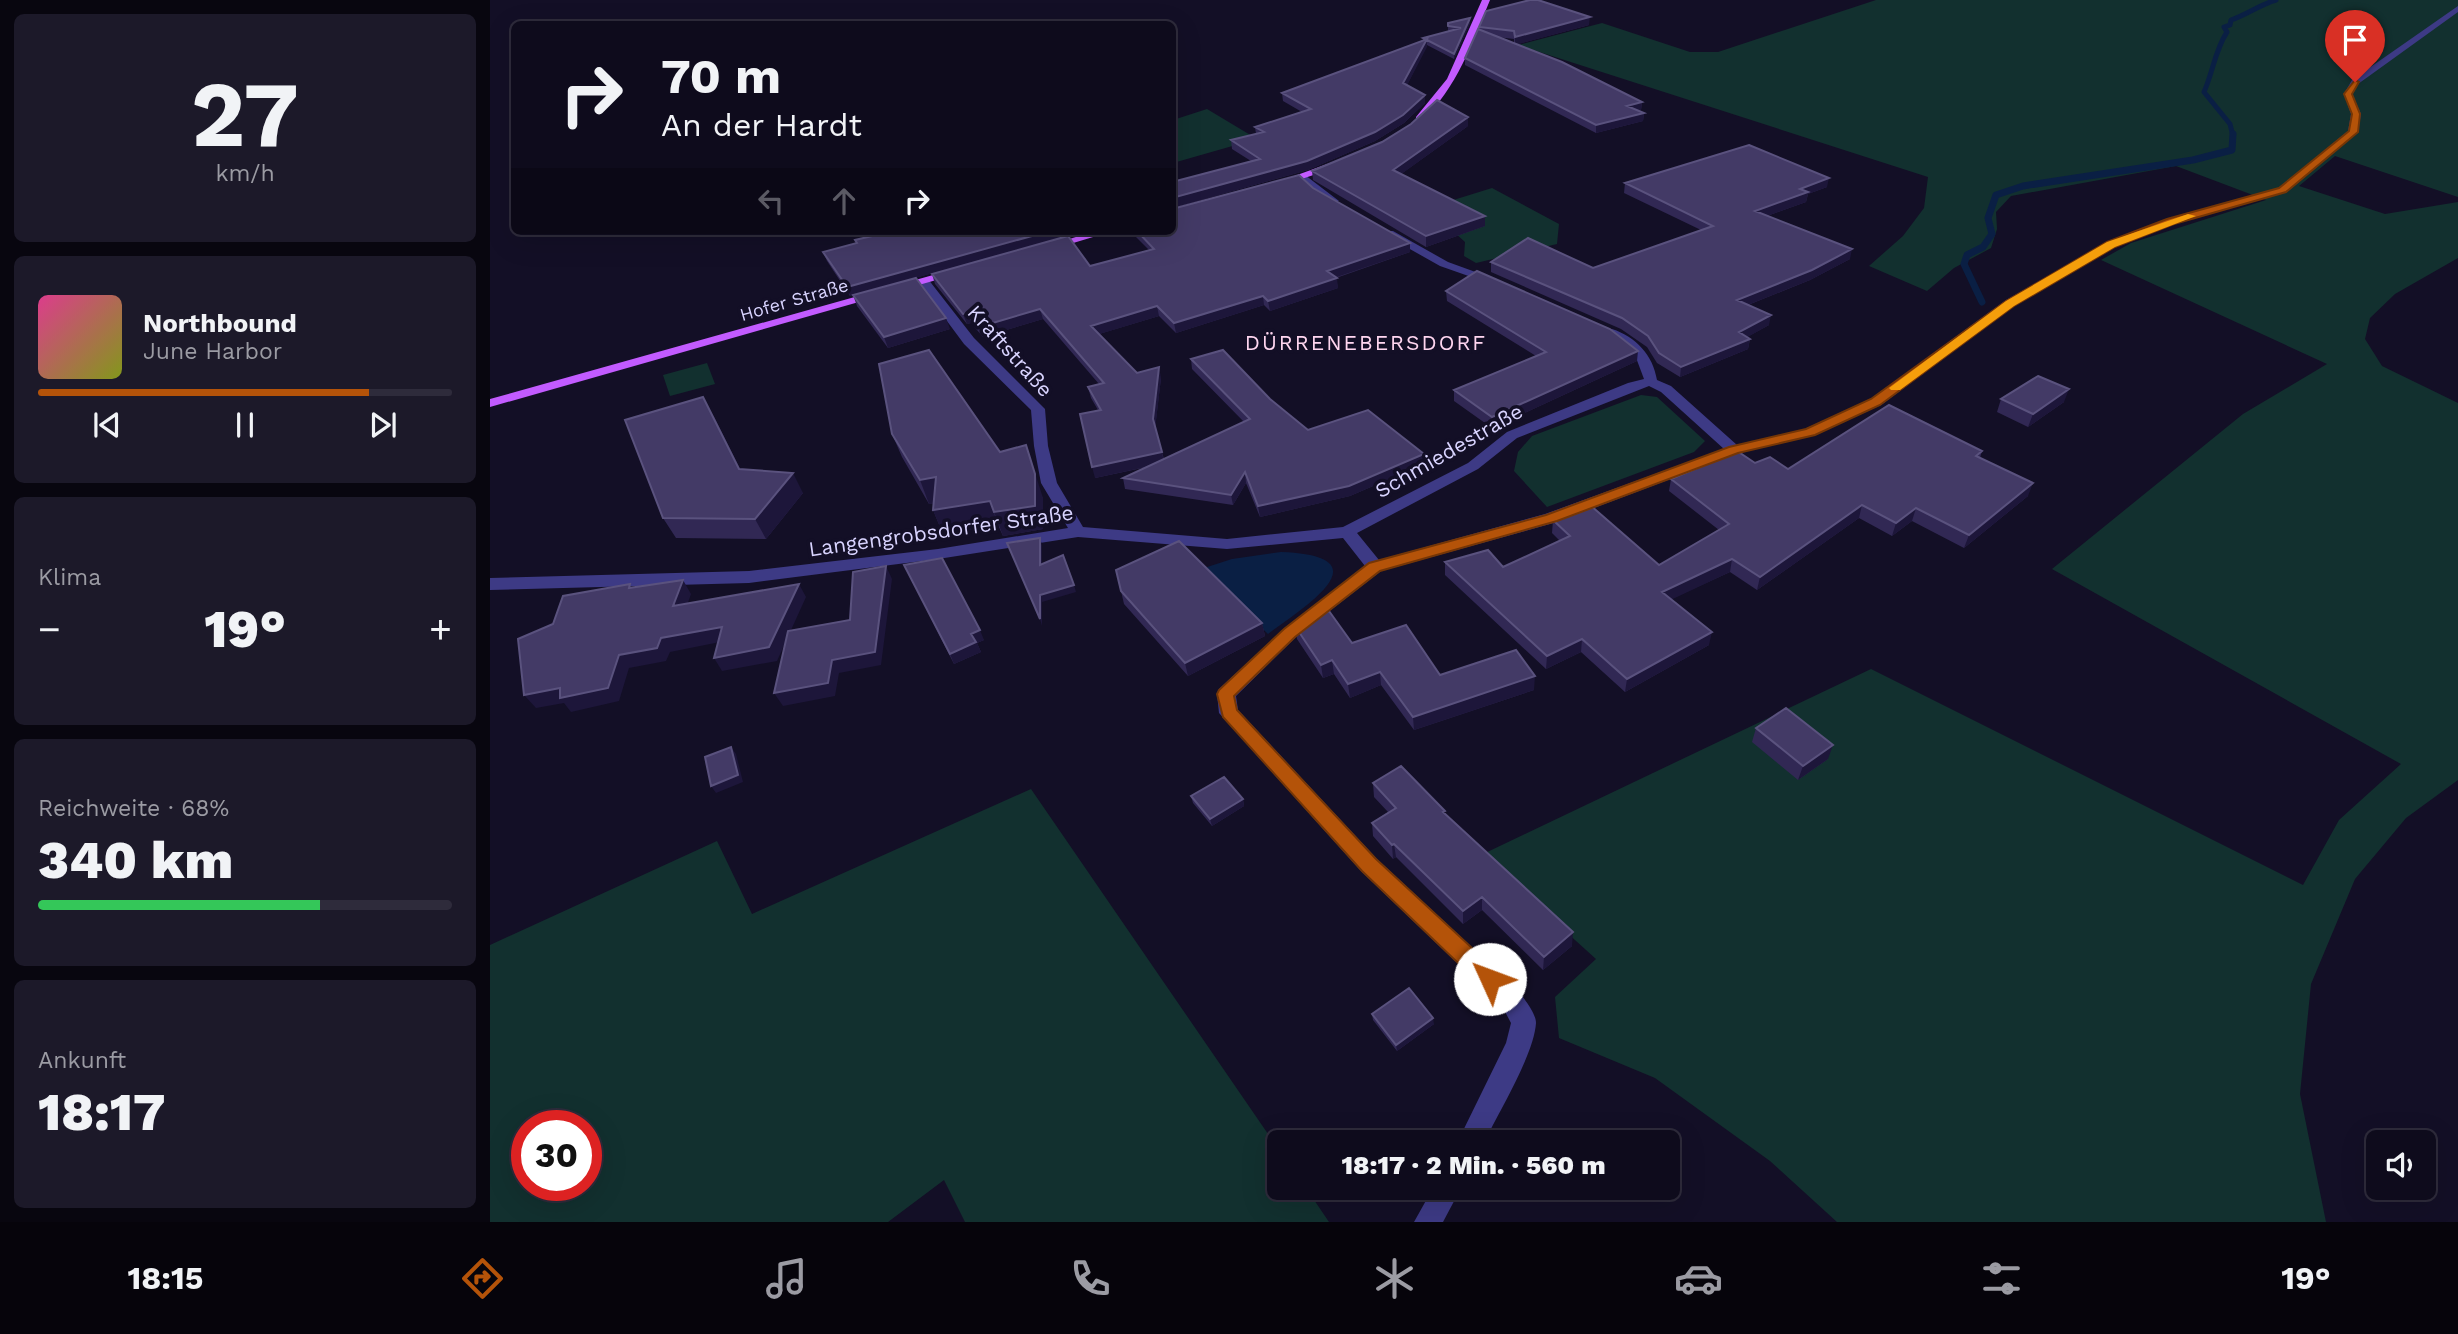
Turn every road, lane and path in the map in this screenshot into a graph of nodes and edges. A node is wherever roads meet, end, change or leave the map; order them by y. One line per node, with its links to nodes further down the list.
1 (1486, 0): 3 (main road)
2 (2458, 8): 17 (street)
3 (1412, 125)
4 (1339, 163): 5 (main road)
5 (1301, 177): 6 (main road); 7 (street)
6 (1275, 184)
7 (1342, 205)
8 (1375, 225): 13 (street)
9 (1093, 235): 10 (main road)
10 (1042, 249)
11 (964, 271): 12 (main road, Hofer Straße)
12 (924, 282): 16 (main road, Hofer Straße); 18 (street, Kraftstraße)
13 (1506, 286)
14 (1603, 329): 15 (street)
15 (1651, 382): 17 (street); 19 (street, Schmiedestraße)
16 (490, 403)
17 (1734, 450): 20 (street)
18 (1079, 532): 19 (street, Langengrobsdorfer Straße); 21 (street, Langengrobsdorfer Straße)
19 (1347, 532): 20 (street)
20 (1375, 567): 22 (street)
21 (490, 584)
22 (1476, 1130)
23 (1441, 1200): 24 (street)
24 (1428, 1222)

